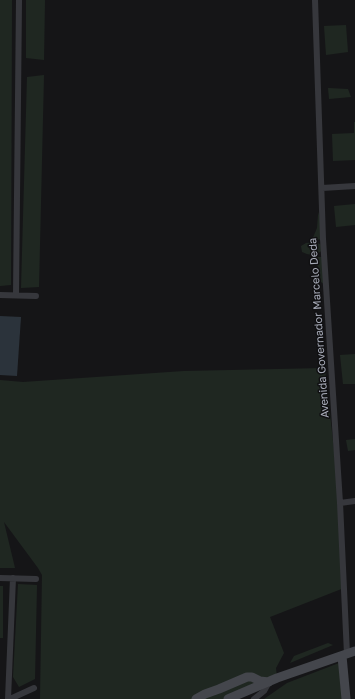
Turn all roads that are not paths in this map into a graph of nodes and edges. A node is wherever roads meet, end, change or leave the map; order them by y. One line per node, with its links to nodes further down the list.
1 (19, 0): 6 (street)
2 (315, 0): 4 (street, Avenida Governador Marcelo Deda)
3 (355, 186): 4 (street)
4 (322, 188): 9 (street, Avenida Governador Marcelo Deda)
5 (0, 295): 6 (street)
6 (16, 295): 7 (street)
7 (36, 296)
8 (355, 501): 9 (street)
9 (340, 503): 13 (street, Avenida Governador Marcelo Deda)
10 (0, 578): 11 (street)
11 (13, 578): 12 (street); 18 (street)
12 (36, 579)
13 (351, 653): 14 (street); 22 (street)
14 (270, 682): 16 (street); 20 (street); 21 (street)
15 (34, 688): 18 (street)
16 (219, 690): 17 (street); 20 (street)
17 (204, 697): 19 (street)
18 (9, 699)
19 (196, 699)
20 (229, 699)
21 (254, 699)
22 (346, 699)

